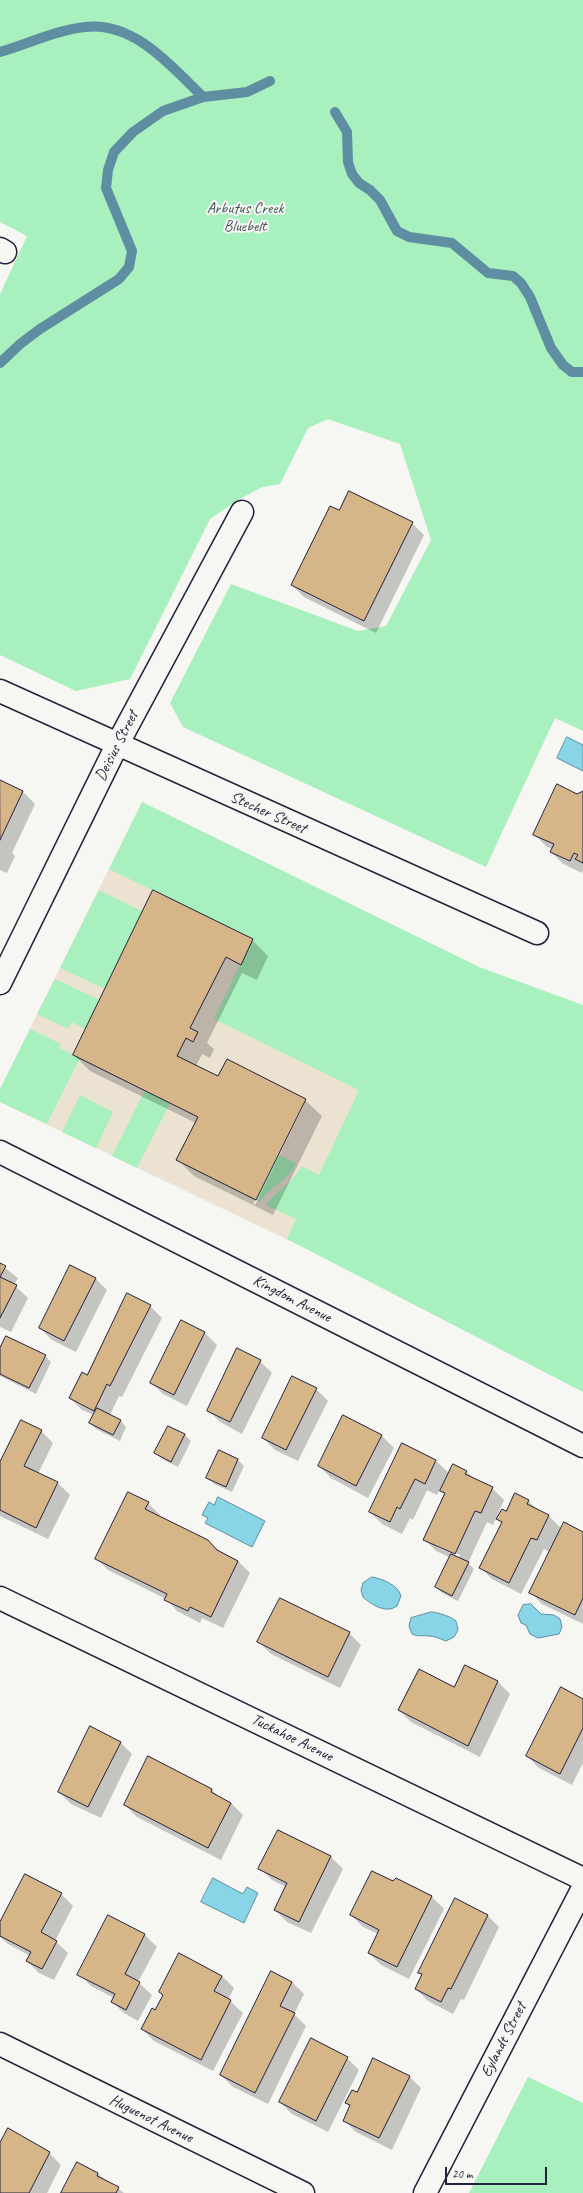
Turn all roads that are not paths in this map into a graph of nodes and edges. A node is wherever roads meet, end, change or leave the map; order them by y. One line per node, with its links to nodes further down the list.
1 (242, 512): 3 (street, Deisius Street)
2 (0, 691): 3 (street, Stecher Street)
3 (117, 744): 4 (street, Stecher Street); 5 (street, Deisius Street)
4 (537, 933)
5 (0, 983)
6 (0, 1152): 7 (street, Kingdom Avenue)
7 (583, 1446)
8 (0, 1598): 9 (street, Tuckahoe Avenue)
9 (583, 1879)
10 (583, 1888): 13 (street, Eylandt Street)
11 (0, 2044): 12 (street, Huguenot Avenue)
12 (303, 2193)
13 (425, 2193)

